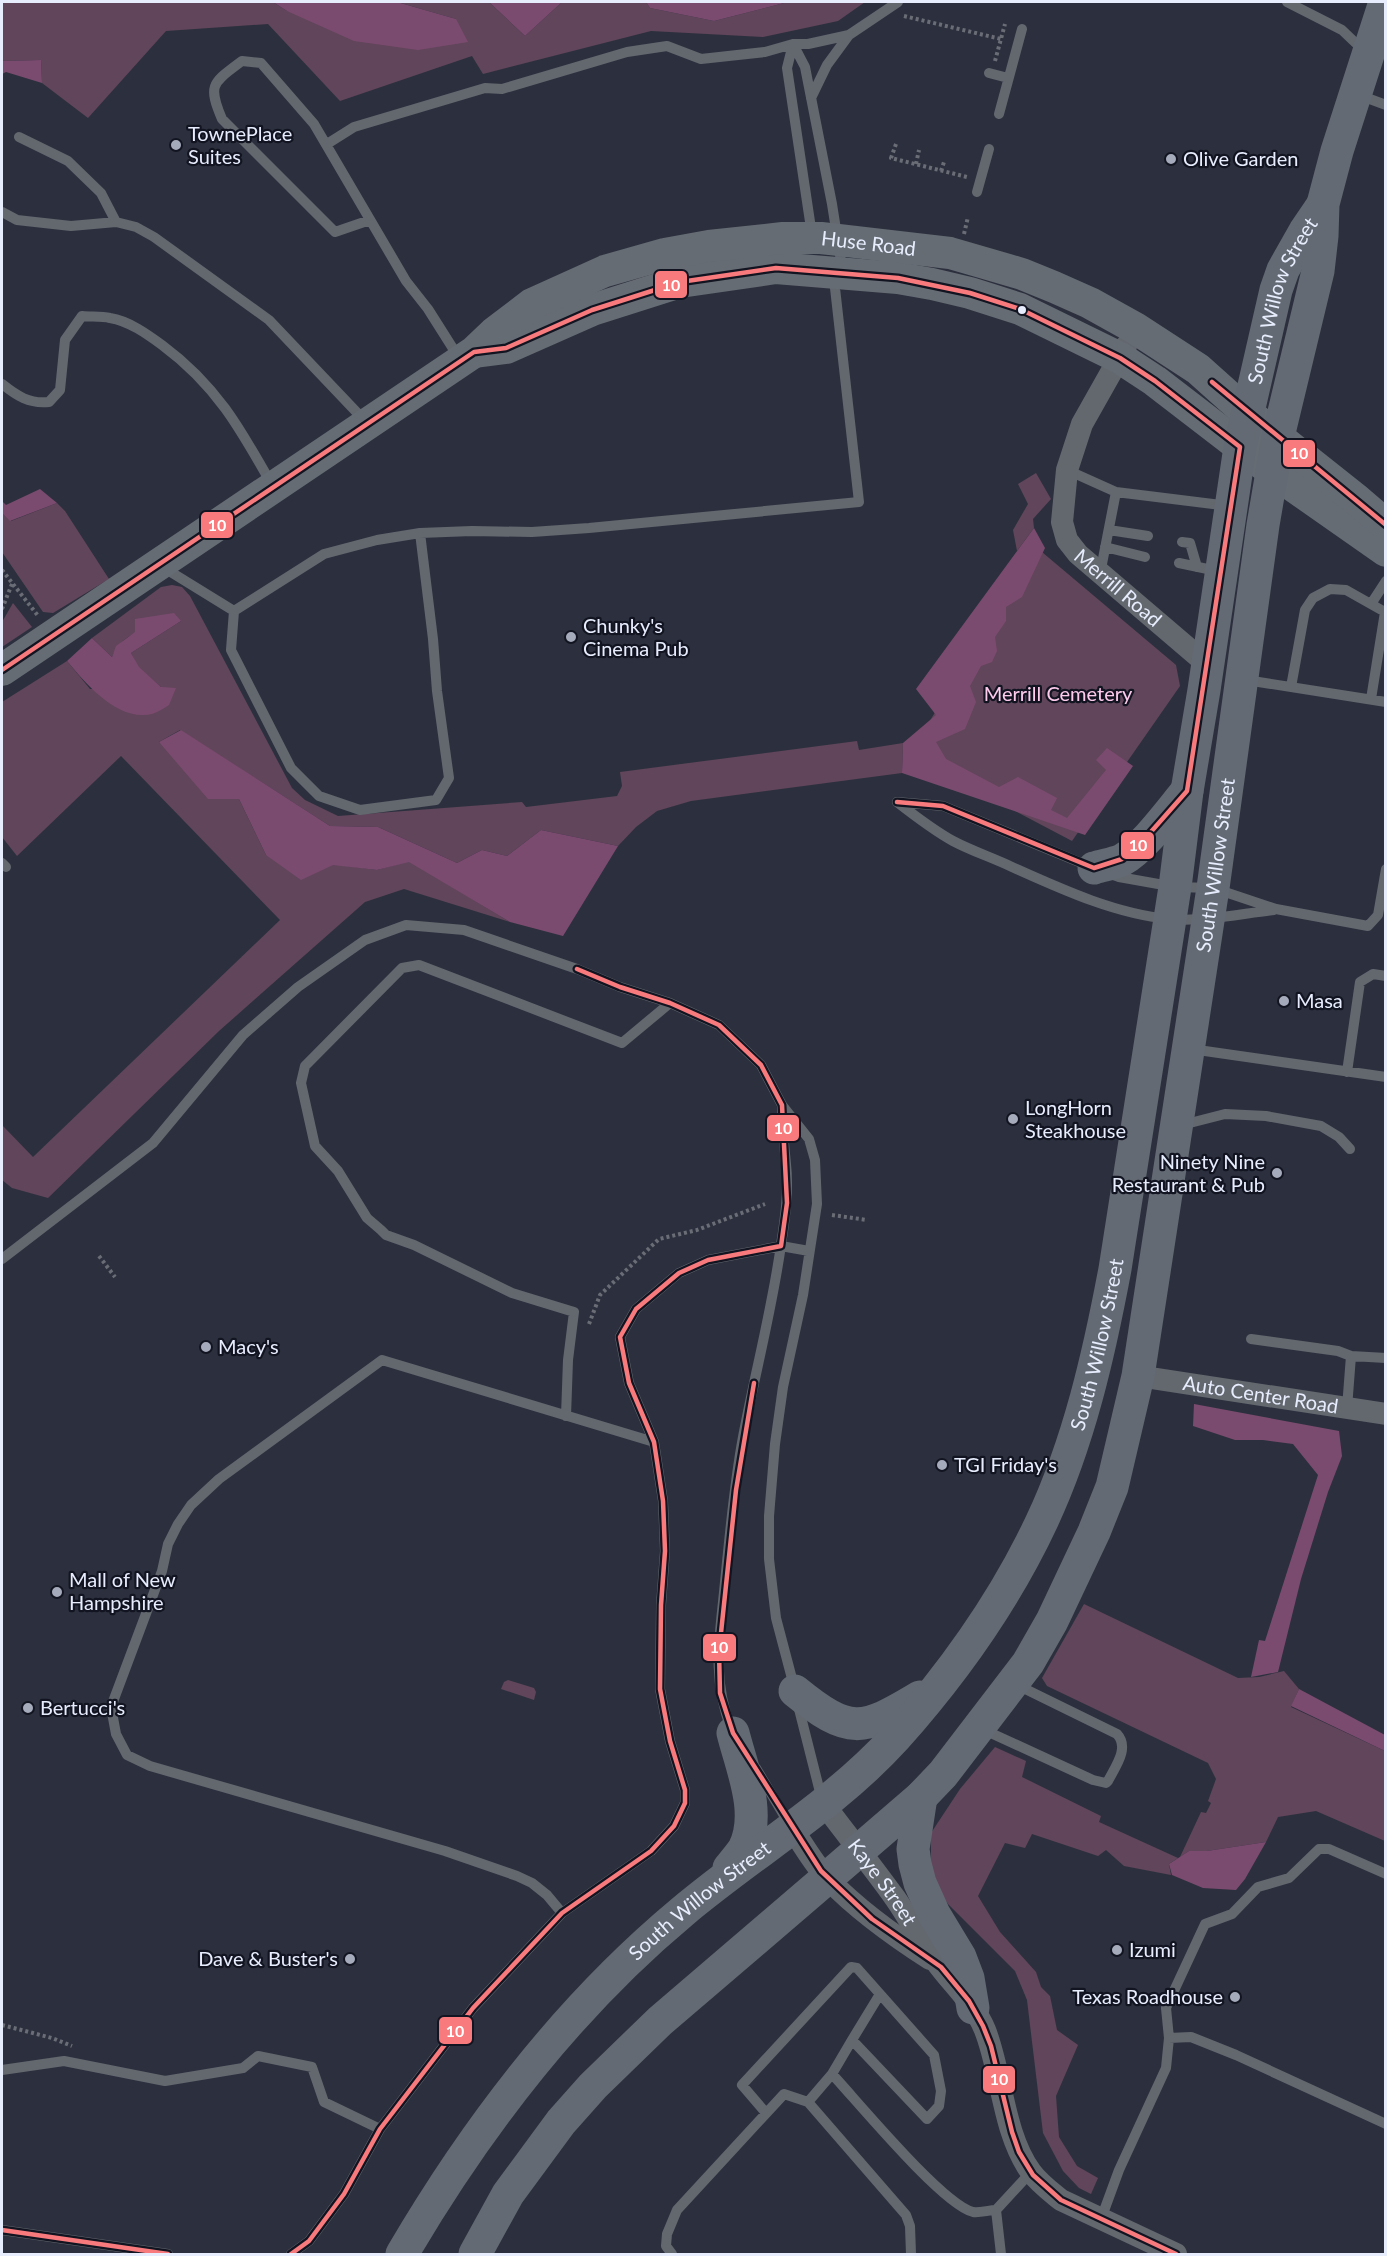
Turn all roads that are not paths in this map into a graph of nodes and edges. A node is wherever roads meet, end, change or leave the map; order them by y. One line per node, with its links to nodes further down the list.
1 (898, 2): 5 (lane)
2 (1287, 2): 7 (lane)
3 (1385, 2): 7 (main road, South Willow Street)
4 (1022, 29): 9 (lane)
5 (849, 35): 6 (lane); 11 (lane)
6 (793, 44): 11 (lane); 15 (lane); 22 (lane)
7 (1368, 56): 10 (main road, South Willow Street)
8 (991, 70): 9 (lane)
9 (1008, 78): 13 (lane)
10 (1356, 94): 12 (lane); 18 (main road, South Willow Street)
11 (811, 98): 22 (lane)
12 (1386, 105)
13 (999, 114)
14 (19, 137): 21 (lane)
15 (327, 144): 20 (lane); 20 (lane)
16 (989, 151): 17 (lane)
17 (977, 192)
18 (1323, 204): 27 (main road, South Willow Street); 29 (main road, South Willow Street)
19 (2, 212): 21 (lane)
20 (370, 220): 24 (lane)
21 (116, 222): 28 (lane)
22 (825, 260): 23 (street, Huse Road); 24 (street, Huse Road); 25 (street, Huse Road); 38 (lane)
23 (1135, 328): 25 (street, Merrill Road); 27 (street, Huse Road)
24 (468, 357): 28 (street, Huse Road)
25 (1120, 358): 30 (street, Huse Road); 31 (street, Merrill Road)
26 (2, 384): 33 (lane)
27 (1246, 412): 29 (street, Huse Road); 30 (main road, South Willow Street)
28 (367, 423): 33 (street, Huse Road)
29 (1278, 437): 32 (main road, South Willow Street); 36 (street, Huse Road)
30 (1240, 447): 32 (street, Huse Road); 35 (main road, South Willow Street)
31 (1067, 470): 34 (lane); 47 (street, Merrill Road)
32 (1272, 471): 42 (street, Huse Road); 54 (main road, South Willow Street)
33 (274, 488): 45 (street, Huse Road)
34 (1116, 492): 35 (lane); 37 (lane)
35 (1230, 506): 46 (main road, South Willow Street)
36 (1386, 525)
37 (1108, 530): 39 (lane); 41 (lane)
38 (420, 533): 50 (lane); 50 (lane)
39 (1148, 536)
40 (1182, 542): 46 (lane)
41 (1105, 547): 43 (lane); 47 (lane)
42 (1386, 550)
43 (1145, 557)
44 (1179, 563): 46 (lane)
45 (159, 566): 50 (lane); 53 (street, Huse Road)
46 (1209, 569): 52 (main road, South Willow Street)
47 (1100, 574): 52 (street, Merrill Road)
48 (1386, 581): 49 (lane)
49 (1371, 604): 51 (lane); 55 (lane)
50 (234, 610)
51 (1385, 612): 56 (lane)
52 (1208, 665): 58 (main road, South Willow Street)
53 (2, 670)
54 (1242, 680): 55 (lane); 62 (main road, South Willow Street)
55 (1292, 687): 56 (lane)
56 (1371, 699): 57 (lane)
57 (1386, 702)
58 (1187, 791): 59 (main road); 61 (main road, South Willow Street)
59 (1094, 868): 61 (lane); 64 (lane)
60 (1386, 869): 63 (lane)
61 (1175, 887): 62 (lane); 64 (main road, South Willow Street)
62 (1210, 904): 63 (lane); 63 (lane); 64 (lane); 67 (main road, South Willow Street)
63 (1276, 909)
64 (1169, 919): 85 (main road, South Willow Street)
65 (1386, 975): 68 (lane)
66 (670, 1003): 70 (lane); 75 (lane); 82 (lane)
67 (1187, 1049): 68 (lane); 71 (main road, South Willow Street)
68 (1347, 1072): 69 (lane)
69 (1386, 1077)
70 (782, 1105): 73 (lane); 74 (lane)
71 (1176, 1127): 72 (lane); 79 (main road, South Willow Street)
72 (1350, 1149)
73 (781, 1246): 74 (lane); 83 (lane); 88 (lane)
74 (809, 1251): 86 (lane)
75 (3, 1256)
76 (1251, 1339): 77 (lane)
77 (1351, 1356): 78 (lane); 80 (lane)
78 (1386, 1358)
79 (1138, 1376): 80 (street, Auto Center Road); 84 (main road, South Willow Street)
80 (1347, 1408): 81 (street, Auto Center Road)
81 (1386, 1414)
82 (566, 1416): 83 (lane); 96 (lane)
83 (654, 1442): 96 (lane)
84 (1014, 1683): 87 (main road, South Willow Street); 87 (lane)
85 (939, 1685): 86 (main road); 90 (main road, South Willow Street)
86 (795, 1691): 90 (lane)
87 (979, 1728): 89 (main road, South Willow Street)
88 (733, 1733): 91 (lane); 95 (main road)
89 (921, 1797): 92 (main road, South Willow Street); 99 (main road)
90 (823, 1803): 91 (main road, South Willow Street); 92 (street, Kaye Street)
91 (791, 1827): 94 (street, Kaye Street); 95 (main road, South Willow Street)
92 (858, 1851): 94 (main road, South Willow Street); 97 (street, Kaye Street)
93 (1386, 1874): 100 (lane)
94 (827, 1878): 97 (street, Kaye Street); 115 (main road, South Willow Street)
95 (719, 1881): 114 (main road, South Willow Street)
96 (562, 1912): 107 (lane)
97 (937, 1963): 99 (street, Kaye Street)
98 (880, 1994): 101 (lane); 101 (lane); 105 (lane)
99 (973, 2008): 108 (street, Kaye Street)
100 (1169, 2038): 106 (lane); 110 (lane)
101 (852, 2040): 103 (lane)
102 (2, 2070): 107 (lane)
103 (832, 2074): 104 (lane); 109 (lane)
104 (808, 2102): 105 (lane); 117 (lane)
105 (766, 2113): 116 (lane)
106 (1386, 2124)
107 (380, 2129): 113 (lane)
108 (1031, 2172): 109 (lane); 110 (street, Kaye Street)
109 (996, 2210): 118 (lane)
110 (1101, 2219): 119 (street, Kaye Street)
111 (2, 2230): 112 (lane)
112 (168, 2254)
113 (291, 2254)
114 (402, 2254)
115 (475, 2254)
116 (672, 2254)
117 (911, 2254)
118 (1001, 2254)
119 (1176, 2254)

